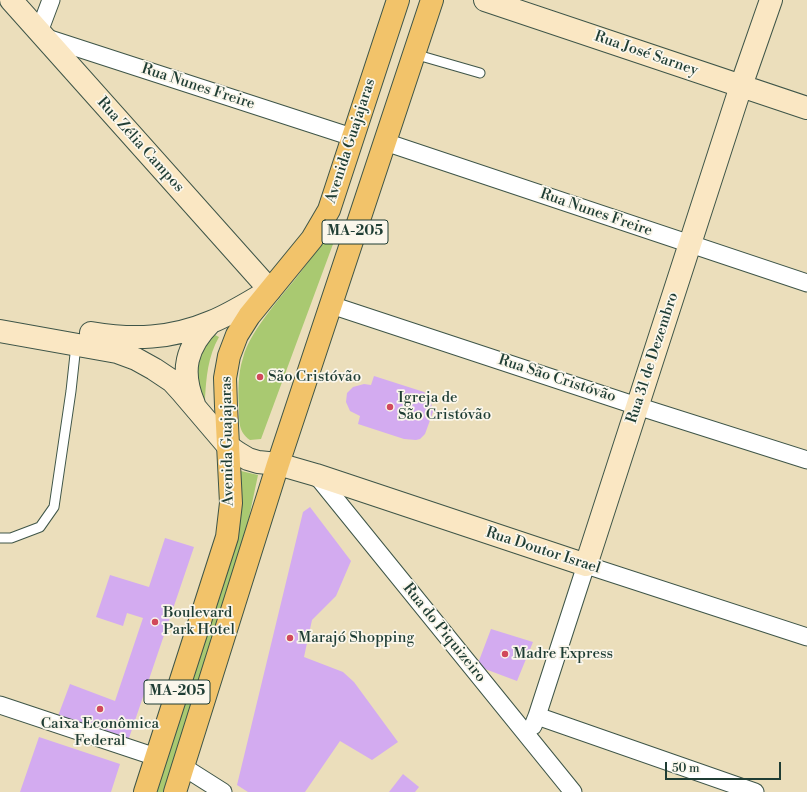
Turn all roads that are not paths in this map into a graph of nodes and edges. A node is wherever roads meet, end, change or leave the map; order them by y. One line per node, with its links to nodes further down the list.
1 (11, 0): 7 (street, Rua Zélia Campos)
2 (51, 0): 7 (street)
3 (398, 0): 12 (main road, Avenida Guajajaras / MA-205)
4 (432, 0): 8 (main road, MA-205)
5 (485, 0): 10 (street, Rua José Sarney)
6 (771, 0): 10 (street, Rua 31 de Dezembro)
7 (42, 34): 12 (street, Rua Nunes Freire); 16 (street, Rua Zélia Campos)
8 (414, 54): 9 (lane); 13 (main road, MA-205)
9 (480, 73)
10 (741, 86): 11 (street, Rua José Sarney); 14 (street, Rua 31 de Dezembro)
11 (807, 108)
12 (352, 137): 16 (main road, Avenida Guajajaras / MA-205)
13 (385, 142): 14 (street, Rua Nunes Freire); 17 (main road, MA-205)
14 (690, 244): 15 (street, Rua Nunes Freire); 22 (street, Rua 31 de Dezembro)
15 (807, 283)
16 (270, 290): 19 (street, MA-205); 24 (main road, Avenida Guajajaras / MA-205)
17 (331, 305): 22 (street, Rua São Cristóvão); 26 (main road, MA-205)
18 (0, 317): 19 (street, MA-205)
19 (211, 322): 23 (street)
20 (0, 331): 21 (street, Rua Doutor Israel)
21 (76, 345): 23 (street, Rua Doutor Israel); 28 (lane)
22 (637, 406): 25 (street, Rua São Cristóvão); 29 (street, Rua 31 de Dezembro)
23 (195, 407): 24 (street, Rua Doutor Israel)
24 (228, 446): 26 (street, Rua Doutor Israel); 34 (main road, Avenida Guajajaras / MA-205)
25 (807, 460)
26 (278, 464): 27 (street, Rua Doutor Israel); 35 (main road, MA-205)
27 (316, 475): 29 (street, Rua Doutor Israel); 33 (street, Rua do Piquizeiro)
28 (0, 538)
29 (586, 565): 30 (street, Rua Doutor Israel); 32 (street, Rua 31 de Dezembro)
30 (807, 637)
31 (0, 705): 34 (street)
32 (537, 716): 33 (street, Rua 31 de Dezembro); 40 (street)
33 (529, 737): 39 (street, Rua do Piquizeiro)
34 (156, 757): 36 (main road, Avenida Guajajaras / MA-205)
35 (182, 766): 37 (main road, MA-205); 38 (street)
36 (145, 792)
37 (175, 792)
38 (223, 792)
39 (572, 792)
40 (755, 792)

